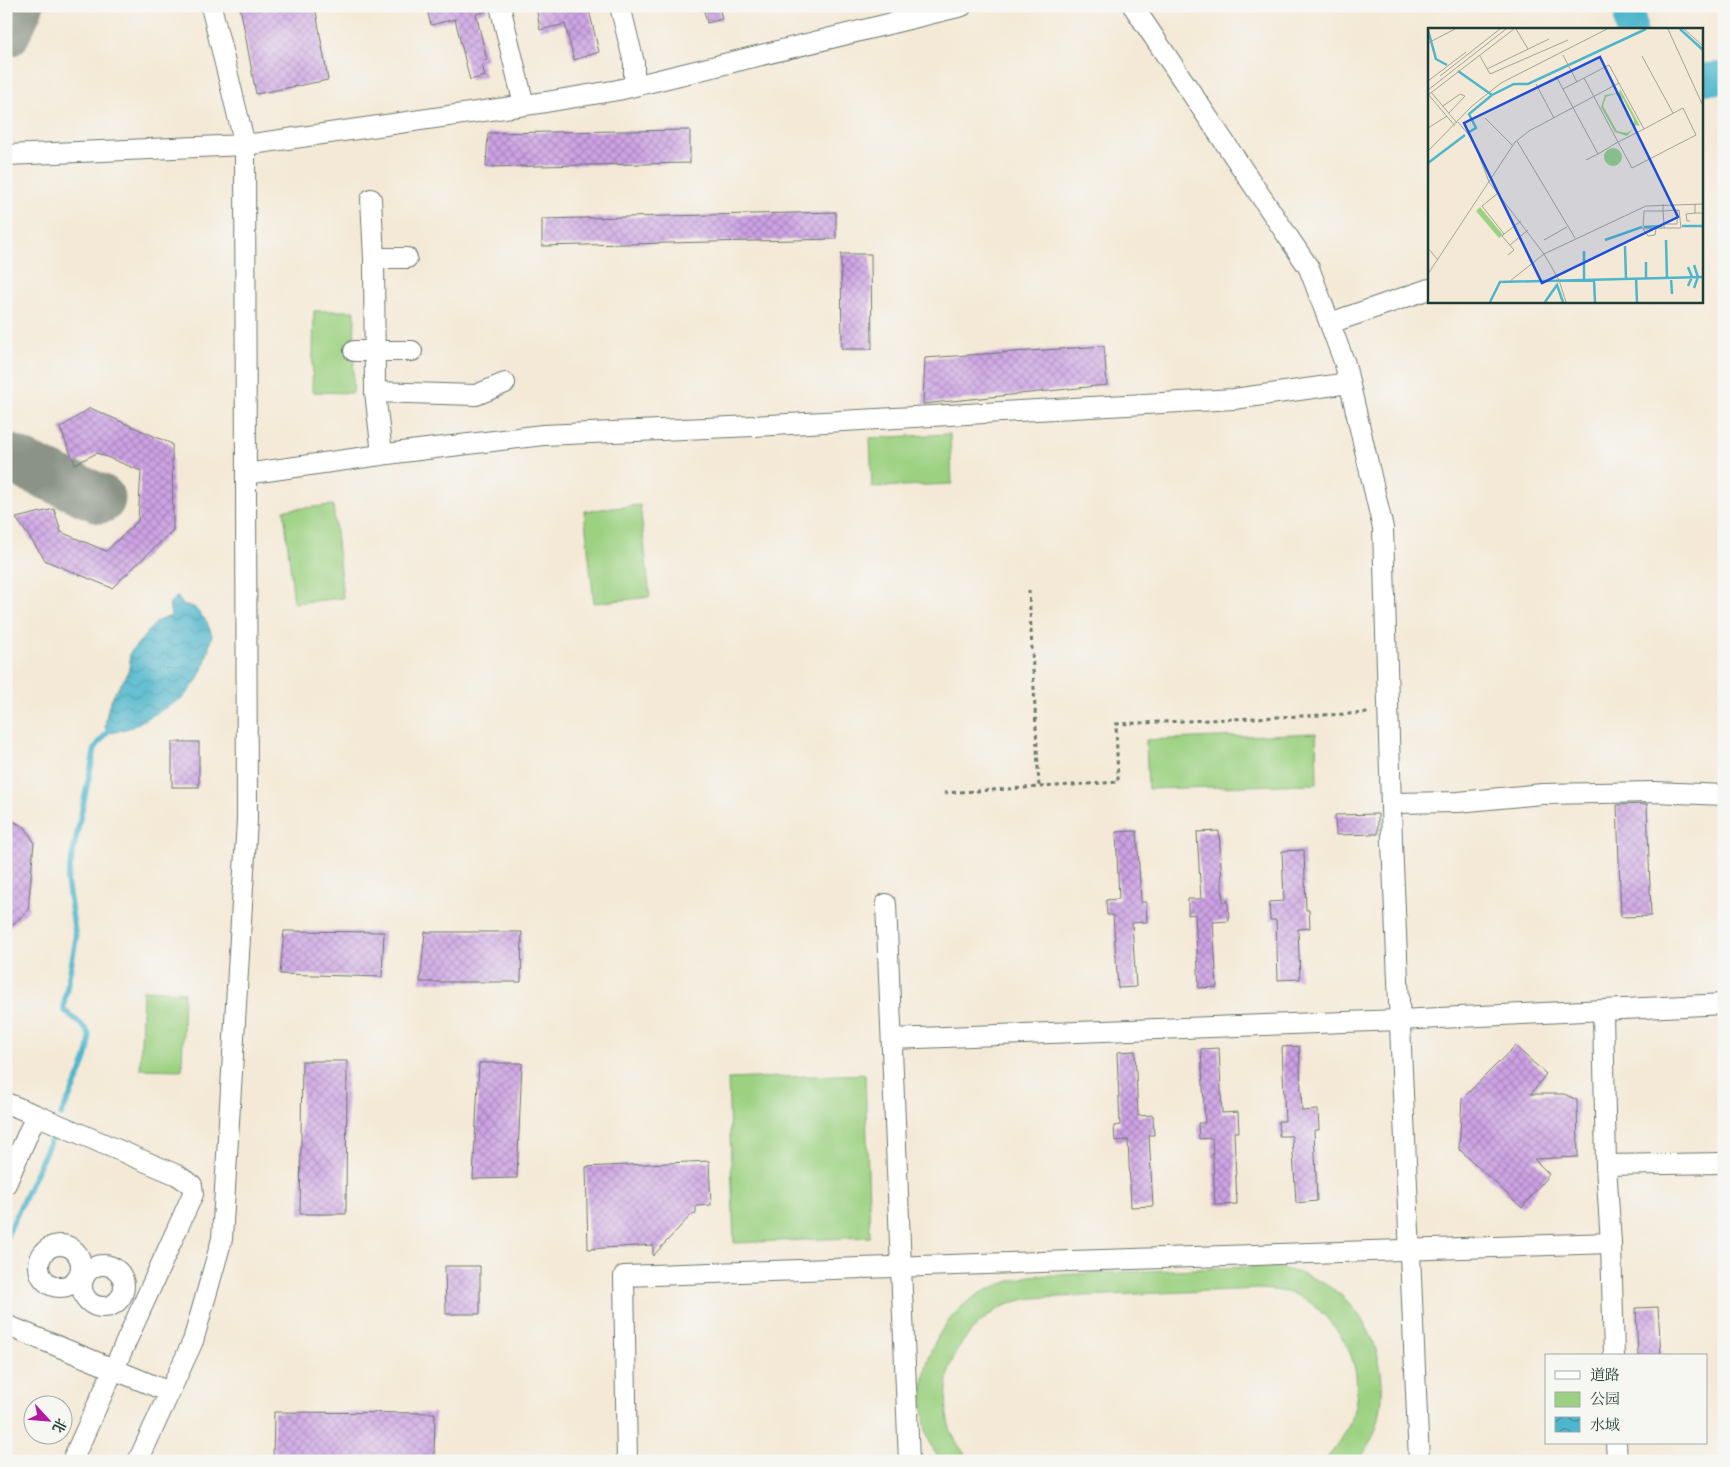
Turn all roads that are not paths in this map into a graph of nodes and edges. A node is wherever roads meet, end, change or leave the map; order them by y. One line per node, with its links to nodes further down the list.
1 (211, 6): 8 (street)
2 (500, 6): 7 (street)
3 (620, 6): 6 (street)
4 (962, 6): 6 (street)
5 (1133, 6): 14 (street)
6 (634, 86): 7 (street)
7 (524, 105): 8 (street)
8 (245, 145): 9 (street); 22 (street)
9 (6, 155)
10 (371, 199): 11 (street)
11 (374, 258): 12 (street); 15 (street)
12 (408, 258)
13 (1428, 289): 14 (street)
14 (1330, 324): 19 (street)
15 (374, 350): 16 (street); 17 (street); 20 (street)
16 (354, 351)
17 (412, 351)
18 (505, 383): 20 (street)
19 (1349, 383): 21 (street); 24 (street)
20 (375, 392): 21 (street)
21 (382, 454): 22 (street)
22 (246, 474): 43 (street)
23 (1724, 795): 24 (street)
24 (1391, 803): 28 (street)
25 (886, 904): 29 (street)
26 (1724, 1004): 27 (street)
27 (1603, 1010): 28 (street); 33 (street)
28 (1399, 1020): 29 (street); 36 (street)
29 (892, 1039): 37 (street)
30 (6, 1103): 31 (street)
31 (36, 1115): 34 (street); 39 (street)
32 (1724, 1163): 33 (street)
33 (1606, 1165): 35 (street)
34 (6, 1184)
35 (1611, 1244): 36 (street); 41 (street)
36 (1409, 1250): 37 (street); 49 (street)
37 (901, 1267): 47 (street); 48 (street)
38 (122, 1296): 38 (street); 39 (street)
39 (142, 1304): 42 (street)
40 (6, 1325): 42 (street)
41 (1614, 1354)
42 (114, 1369): 43 (street); 45 (street)
43 (169, 1392): 46 (street)
44 (1616, 1444): 50 (street)
45 (72, 1461)
46 (138, 1461)
47 (627, 1461)
48 (909, 1461)
49 (1419, 1461)
50 (1617, 1461)

